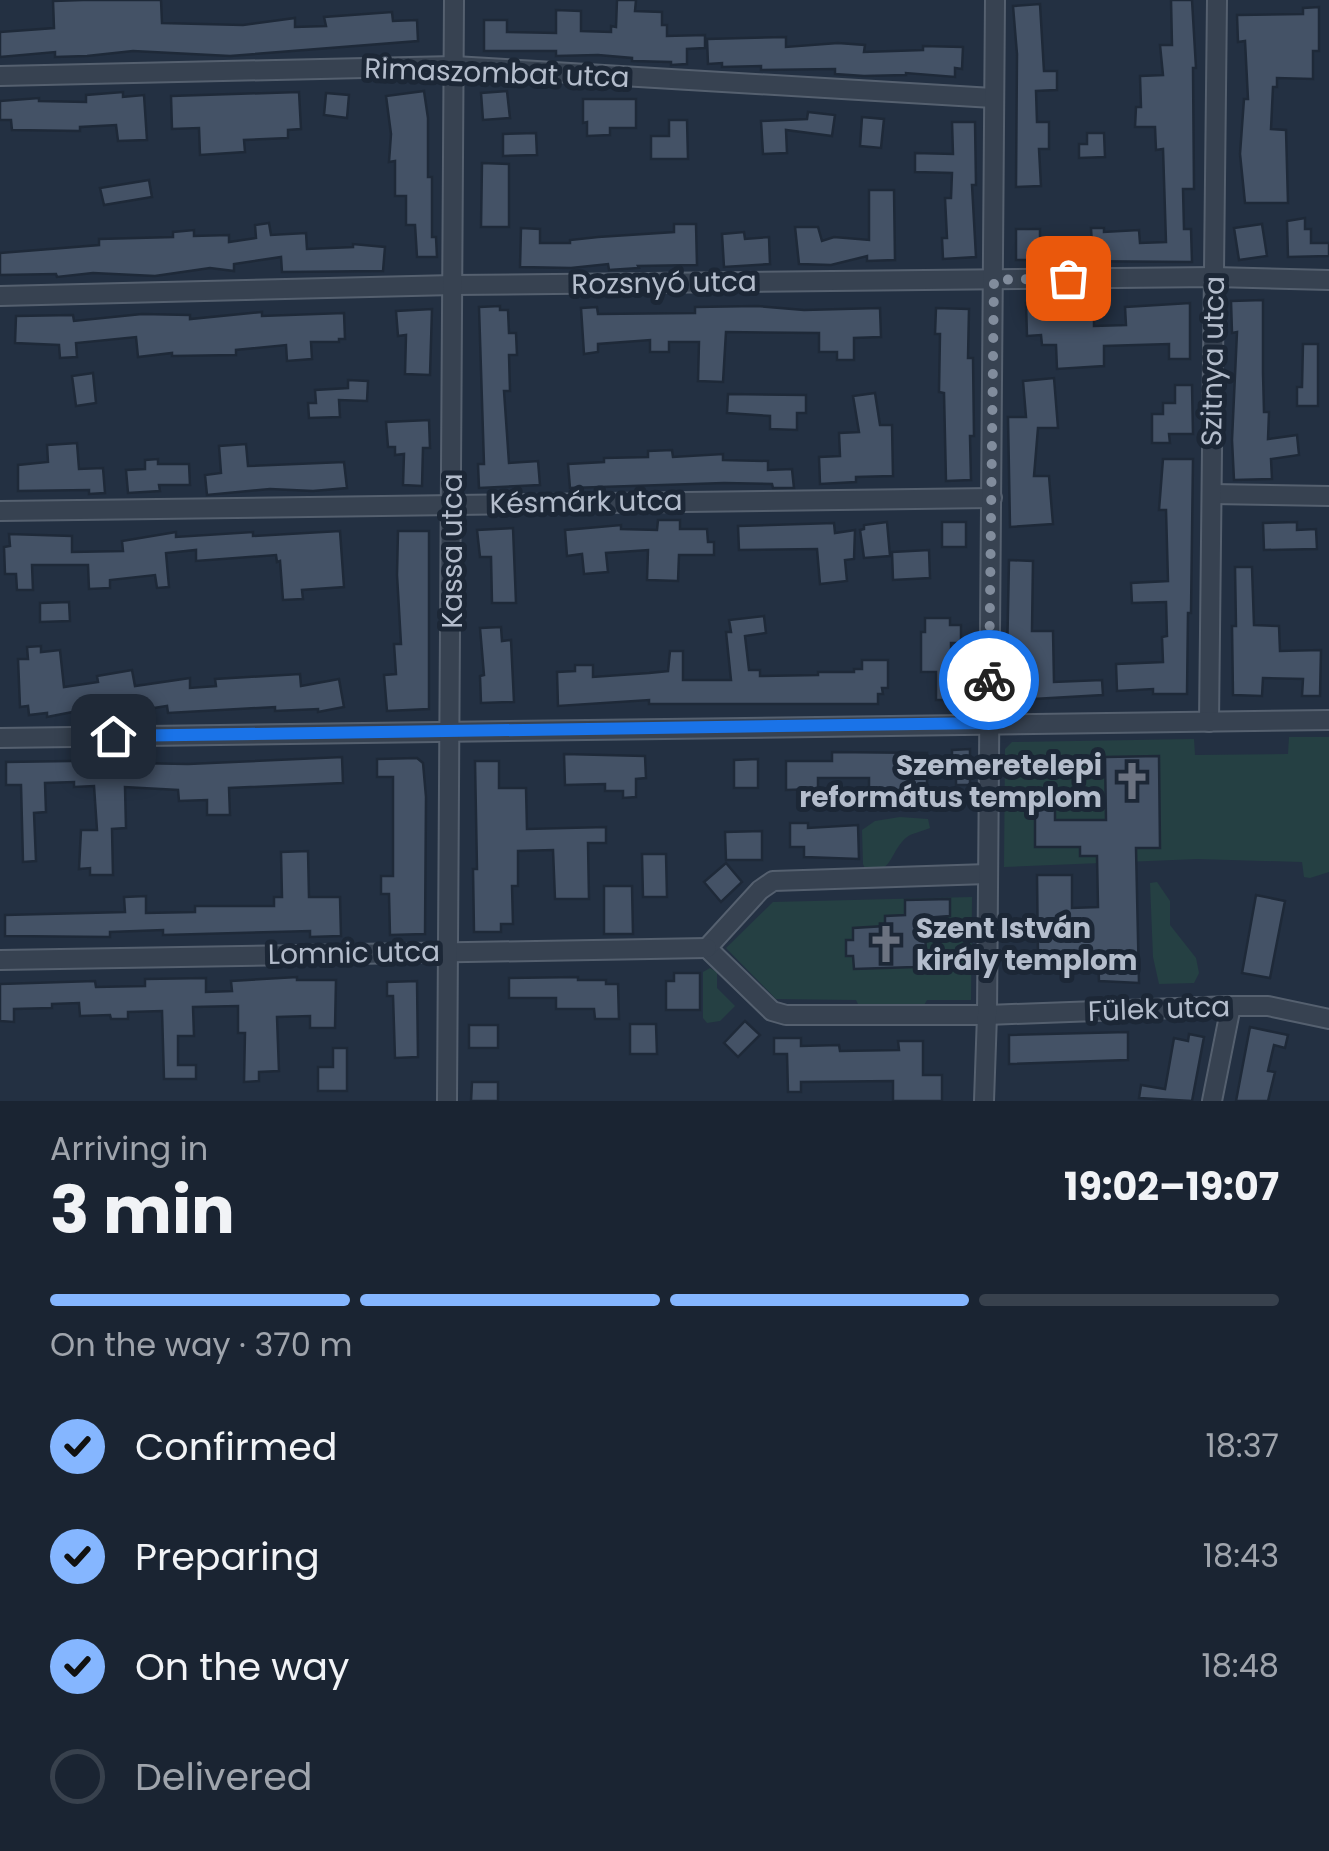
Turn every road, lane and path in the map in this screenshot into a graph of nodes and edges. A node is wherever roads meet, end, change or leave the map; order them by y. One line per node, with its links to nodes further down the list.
1 (454, 0): 4 (street, Kassa utca)
2 (995, 0): 6 (street)
3 (1216, 0): 7 (street, Szitnya utca)
4 (454, 66): 5 (street, Rimaszombat utca); 6 (street, Rimaszombat utca); 10 (street, Kassa utca)
5 (0, 76)
6 (993, 98): 8 (street)
7 (1215, 276): 8 (street, Rozsnyó utca); 9 (street, Rozsnyó utca); 12 (street, Szitnya utca)
8 (994, 280): 10 (street, Rozsnyó utca); 14 (street)
9 (1329, 280)
10 (454, 286): 11 (street, Rozsnyó utca); 15 (street, Kassa utca)
11 (0, 296)
12 (1212, 494): 13 (street); 18 (street, Szitnya utca)
13 (1329, 496)
14 (992, 498): 15 (street, Késmárk utca); 19 (street)
15 (452, 503): 16 (street, Késmárk utca); 20 (street, Kassa utca)
16 (0, 511)
17 (1329, 720): 18 (street)
18 (1210, 722): 19 (street)
19 (988, 723): 20 (street); 22 (street)
20 (451, 732): 21 (street); 24 (street, Kassa utca)
21 (0, 738)
22 (988, 874): 23 (street); 27 (street)
23 (707, 948): 24 (street, Lomnic utca); 27 (street, Fülek utca)
24 (447, 952): 25 (street, Lomnic utca); 29 (street, Kassa utca)
25 (0, 960)
26 (1232, 1006): 27 (street, Fülek utca); 28 (street, Fülek utca); 31 (street)
27 (987, 1014): 30 (street)
28 (1329, 1019)
29 (446, 1101)
30 (984, 1101)
31 (1212, 1101)

